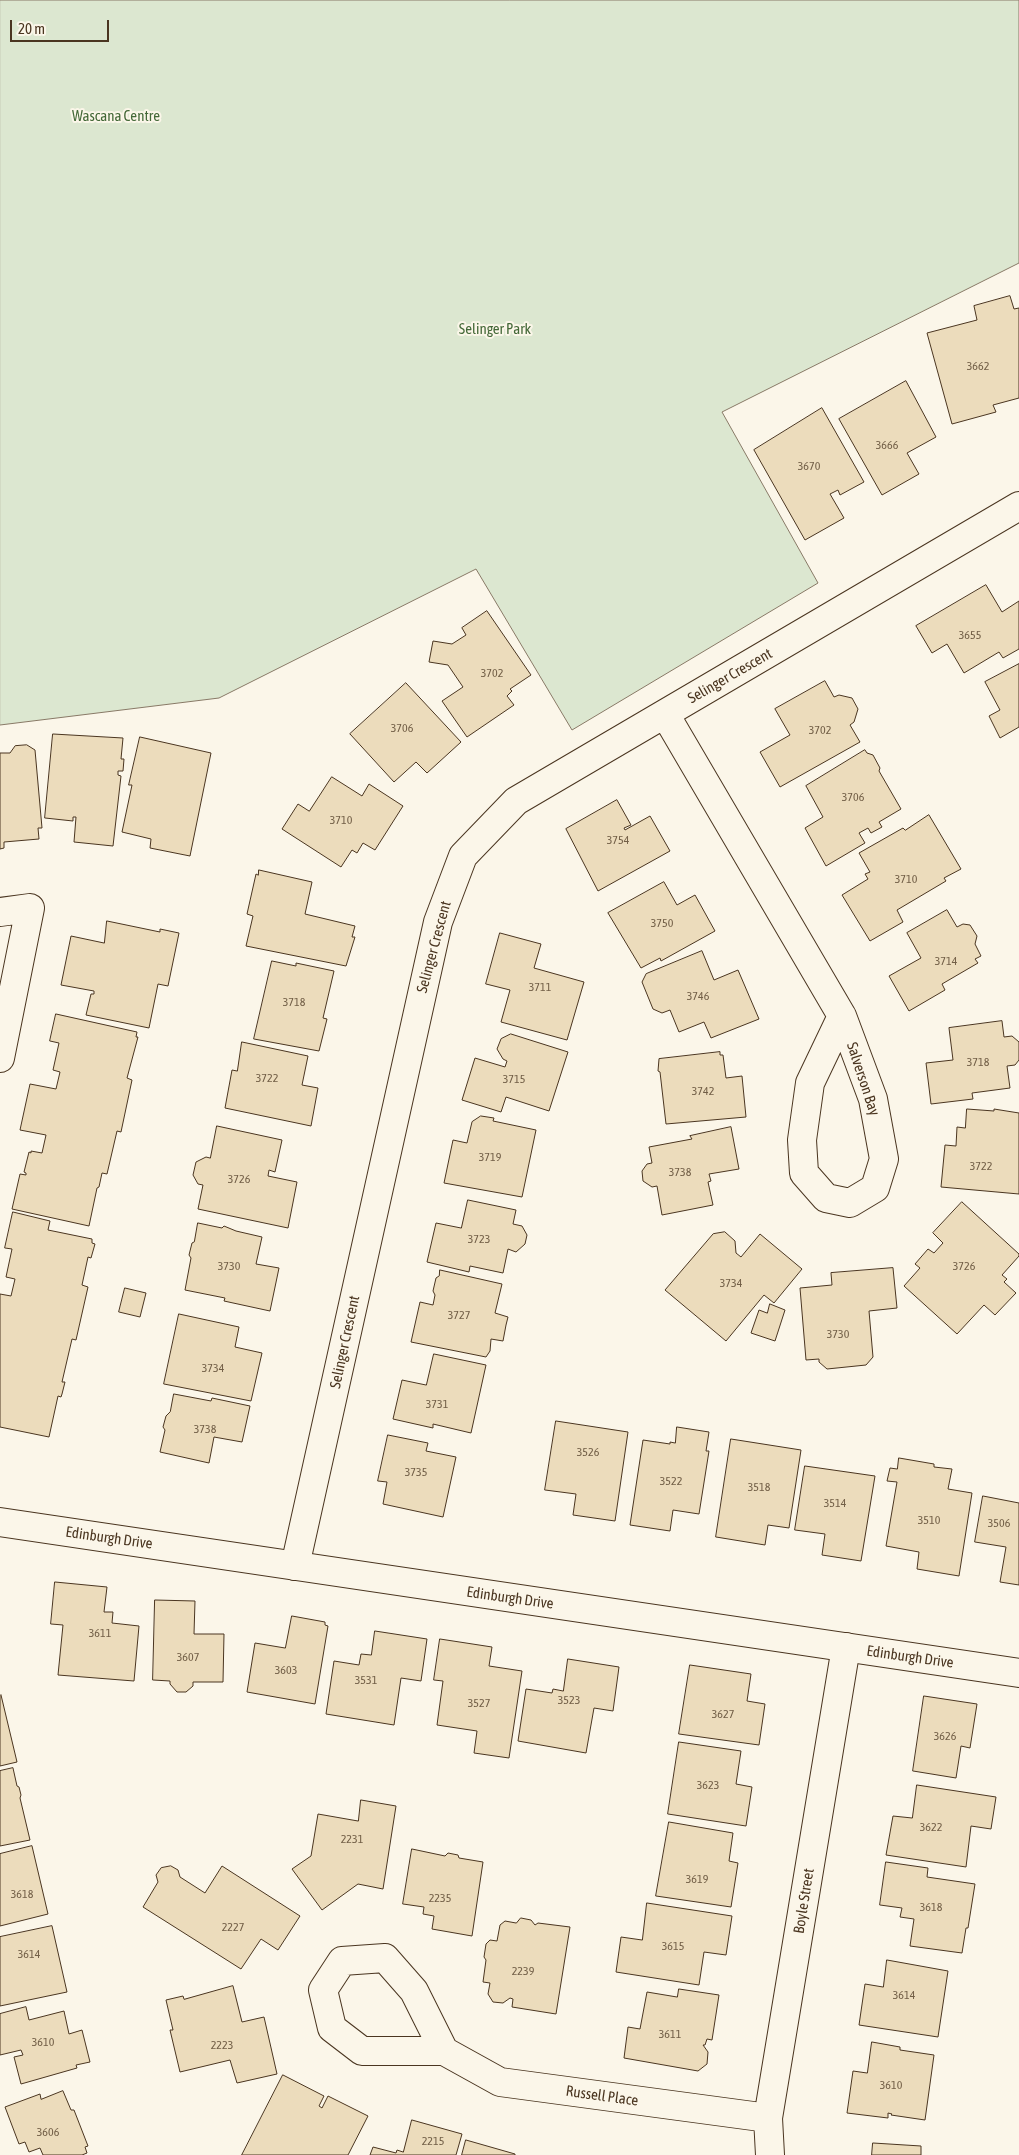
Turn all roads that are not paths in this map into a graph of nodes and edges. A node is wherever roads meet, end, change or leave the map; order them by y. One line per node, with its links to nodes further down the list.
1 (1019, 506): 2 (street, Selinger Crescent)
2 (665, 714): 4 (street, Salverson Bay); 7 (street, Selinger Crescent)
3 (0, 912): 5 (street)
4 (842, 1016): 4 (street, Salverson Bay)
5 (0, 1058)
6 (0, 1522): 7 (street, Edinburgh Drive)
7 (295, 1566): 8 (street, Edinburgh Drive)
8 (846, 1647): 9 (street, Edinburgh Drive); 11 (street, Boyle Street)
9 (1019, 1673)
10 (444, 2051): 10 (street, Russell Place); 11 (street, Russell Place)
11 (768, 2118): 12 (street, Boyle Street)
12 (770, 2155)

